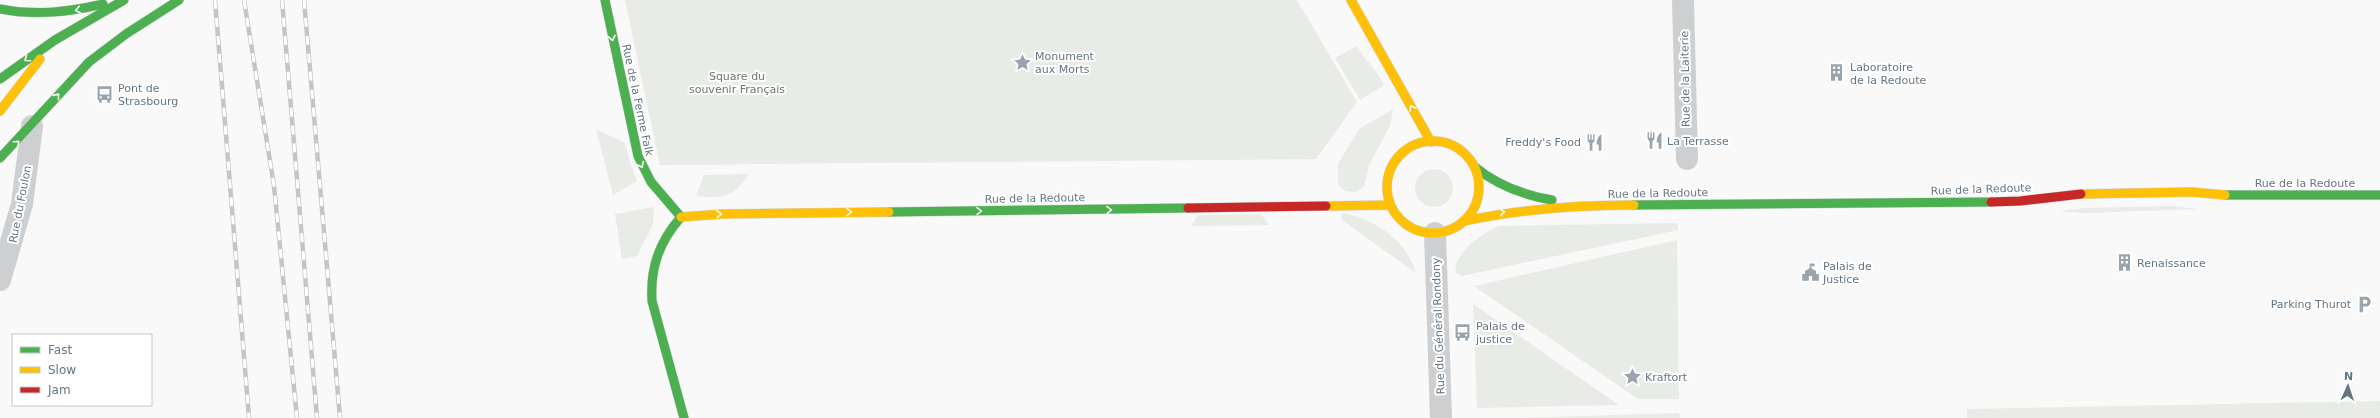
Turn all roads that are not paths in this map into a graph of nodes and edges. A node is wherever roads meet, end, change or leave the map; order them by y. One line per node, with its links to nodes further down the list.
1 (116, 0): 7 (main road, one-way to 7)
2 (124, 0): 8 (main road)
3 (180, 0): 11 (main road, one-way to 3)
4 (605, 0): 19 (main road, Rue de la Ferme Falk, one-way to 19)
5 (1351, 0): 12 (main road, one-way to 5)
6 (1683, 0): 14 (street, Rue de la Laiterie)
7 (0, 9)
8 (55, 40): 9 (main road, one-way to 9); 10 (main road)
9 (0, 79)
10 (0, 111)
11 (32, 126): 13 (main road, one-way to 11); 22 (street, Rue du Foulon)
12 (1431, 142): 15 (main road); 17 (main road)
13 (0, 158)
14 (1686, 159)
15 (1474, 167): 18 (main road, Rue de la Redoute); 20 (main road)
16 (2380, 194): 18 (main road, Rue de la Redoute)
17 (1390, 205): 19 (main road, Rue de la Redoute, one-way to 17); 21 (main road)
18 (1583, 206): 20 (main road, Rue de la Redoute, one-way to 18)
19 (680, 217): 23 (main road)
20 (1464, 221): 21 (main road)
21 (1435, 233): 24 (street, Rue du Général Rondony)
22 (0, 280)
23 (684, 418)
24 (1441, 418)

